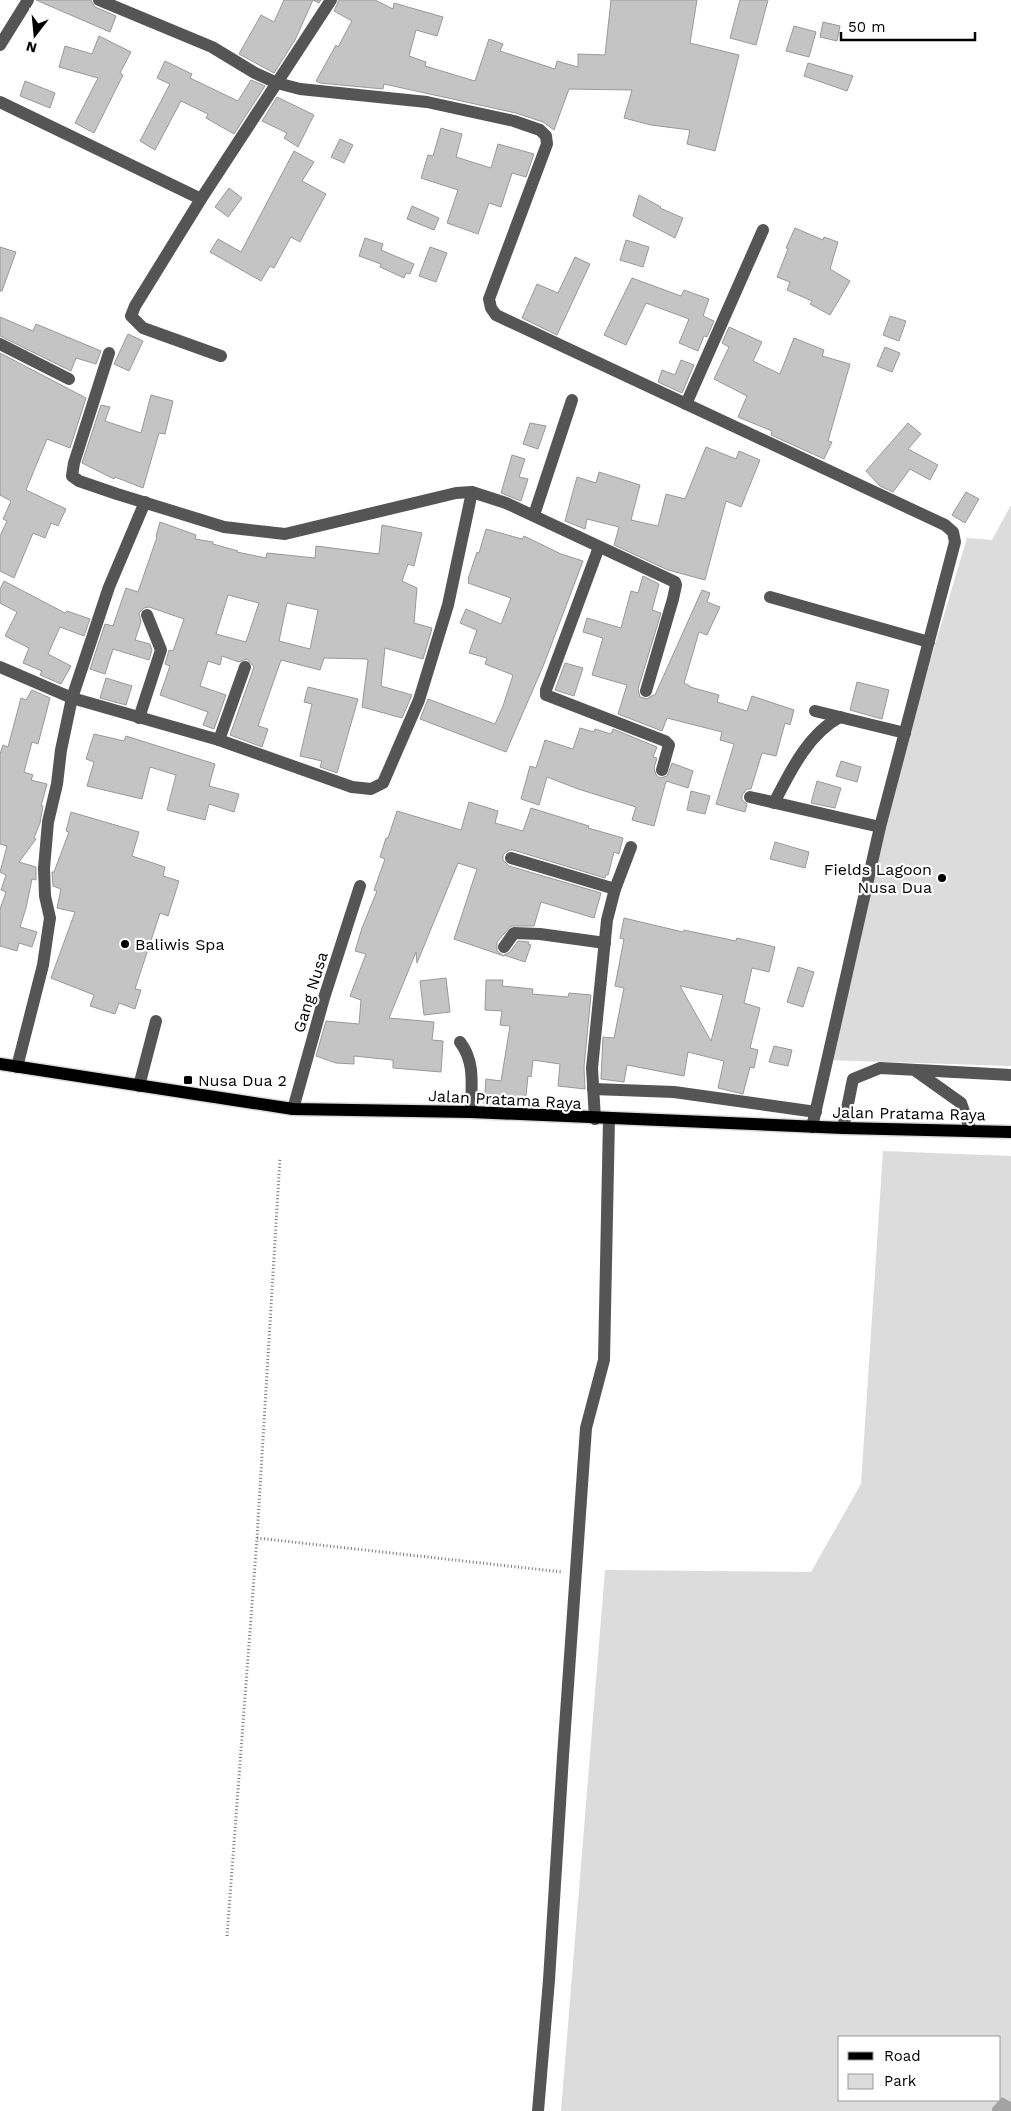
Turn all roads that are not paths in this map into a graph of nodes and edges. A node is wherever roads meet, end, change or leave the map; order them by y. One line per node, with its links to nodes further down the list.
1 (28, 0): 4 (street)
2 (99, 0): 5 (street)
3 (330, 0): 5 (street)
4 (0, 45)
5 (277, 83): 7 (street); 14 (street)
6 (0, 102): 7 (street)
7 (201, 199): 11 (street)
8 (763, 230): 14 (street)
9 (0, 344): 12 (street)
10 (109, 353): 16 (street)
11 (221, 356)
12 (69, 379)
13 (572, 400): 17 (street)
14 (686, 404): 21 (street)
15 (472, 492): 16 (street); 17 (street); 30 (street)
16 (145, 502): 25 (street)
17 (534, 515): 18 (street)
18 (599, 547): 24 (street); 31 (street)
19 (770, 597): 21 (street)
20 (147, 615): 28 (street)
21 (929, 642): 29 (street)
22 (0, 667): 25 (street)
23 (246, 667): 30 (street)
24 (646, 691)
25 (72, 698): 28 (street); 44 (street)
26 (815, 711): 27 (street)
27 (840, 717): 29 (street); 33 (street)
28 (139, 718): 30 (street)
29 (905, 733): 34 (street)
30 (219, 740)
31 (662, 770)
32 (750, 797): 33 (street)
33 (774, 803): 34 (street)
34 (880, 827): 51 (street)
35 (631, 847): 38 (street)
36 (511, 858): 38 (street)
37 (360, 886): 49 (street, Gang Nusa)
38 (615, 890): 39 (street)
39 (605, 943): 40 (street); 48 (street)
40 (504, 947)
41 (156, 1021): 47 (street)
42 (460, 1042): 50 (street)
43 (0, 1064): 44 (main road, Jalan Pratama Raya)
44 (17, 1067): 47 (main road, Jalan Pratama Raya)
45 (916, 1071): 46 (street); 55 (street); 56 (street)
46 (1011, 1075)
47 (139, 1086): 49 (main road, Jalan Pratama Raya)
48 (593, 1089): 51 (street); 52 (street)
49 (293, 1109): 50 (main road, Jalan Pratama Raya)
50 (471, 1112): 52 (main road, Jalan Pratama Raya)
51 (816, 1112): 54 (street)
52 (595, 1119): 53 (main road, Jalan Pratama Raya)
53 (609, 1119): 54 (main road, Jalan Pratama Raya); 58 (street)
54 (812, 1127): 55 (main road, Jalan Pratama Raya)
55 (843, 1128): 56 (main road, Jalan Pratama Raya)
56 (970, 1131): 57 (main road, Jalan Pratama Raya)
57 (1011, 1132)
58 (538, 2111)

